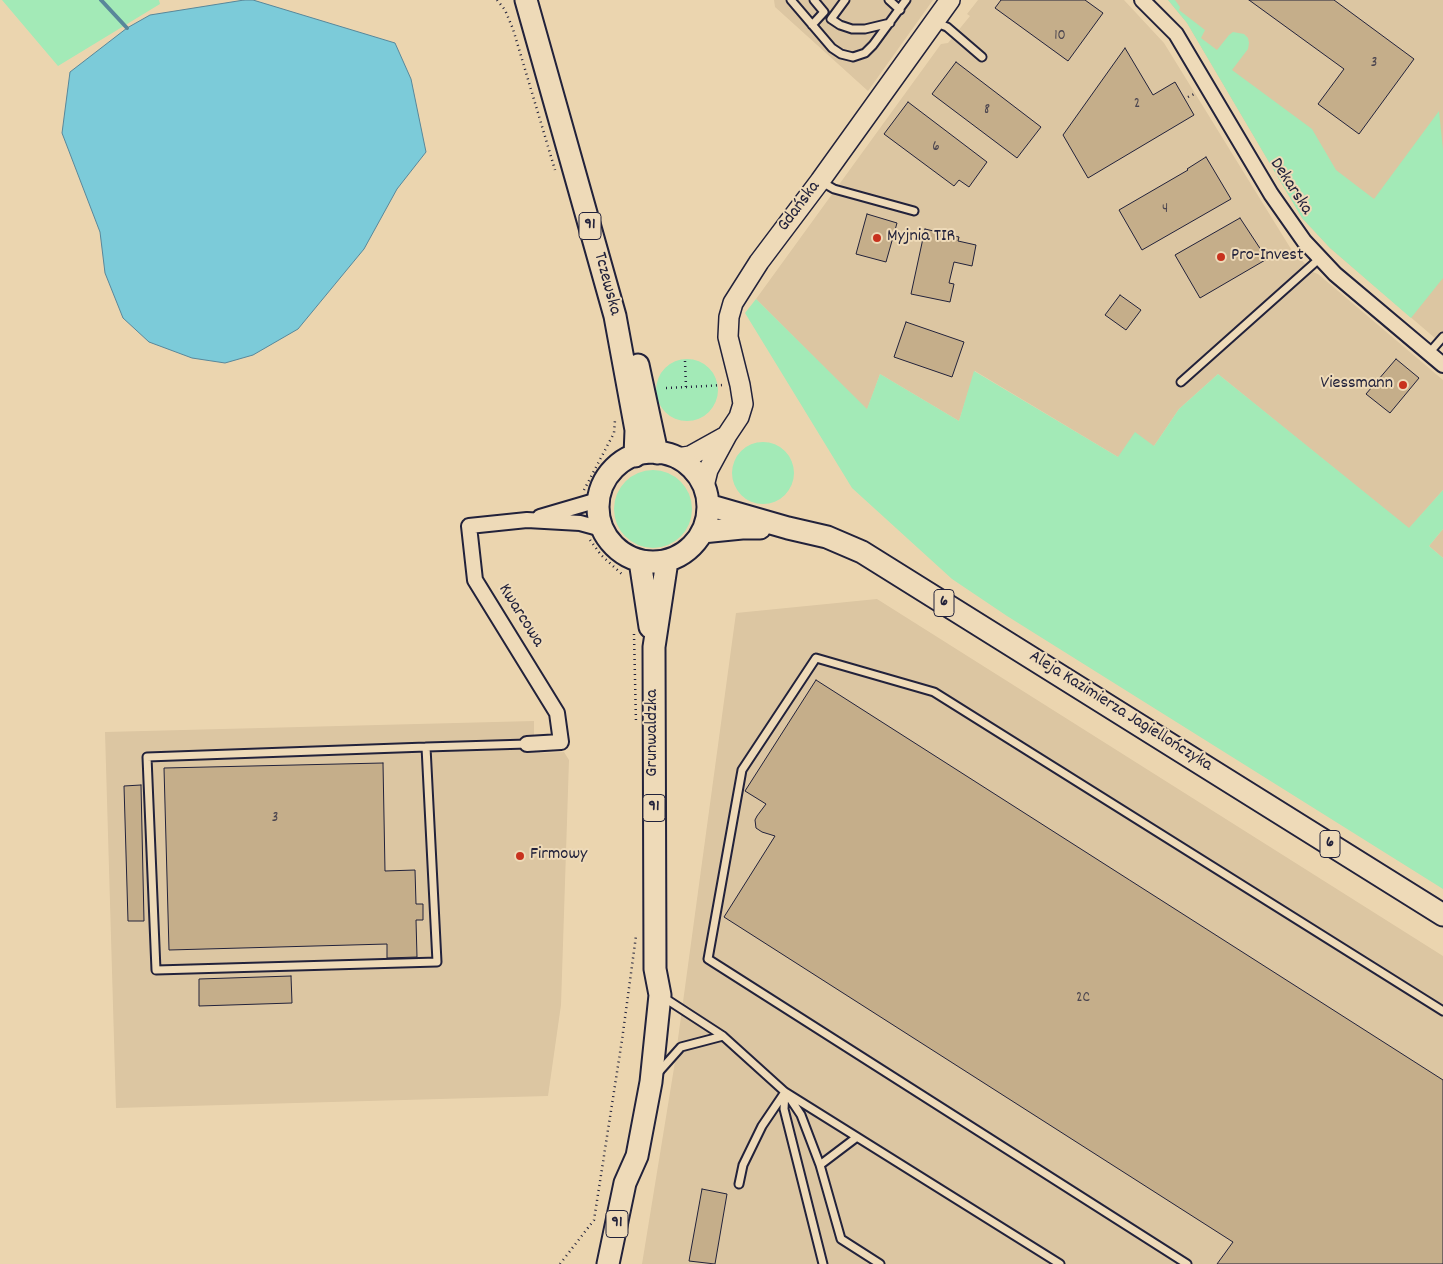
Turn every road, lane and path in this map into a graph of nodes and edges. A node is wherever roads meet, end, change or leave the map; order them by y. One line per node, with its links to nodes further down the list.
1 (497, 0): 18 (path)
2 (526, 0): 33 (main road, Tczewska / 91)
3 (540, 0): 32 (main road, Tczewska / 91)
4 (791, 0): 16 (lane)
5 (814, 0): 12 (lane)
6 (845, 0): 13 (lane)
7 (889, 0): 11 (lane)
8 (906, 0): 11 (lane)
9 (950, 0): 14 (street, Gdańska)
10 (1142, 0): 21 (street, Dekarska)
11 (900, 10): 15 (lane)
12 (824, 12): 13 (lane); 16 (lane)
13 (831, 19): 15 (lane)
14 (934, 22): 17 (lane); 19 (street, Gdańska)
15 (890, 23): 16 (lane)
16 (812, 25)
17 (982, 56)
18 (555, 171)
19 (820, 181): 20 (lane); 27 (street, Gdańska)
20 (914, 211)
21 (1319, 259): 23 (street, Dekarska); 26 (lane)
22 (1443, 337): 23 (lane)
23 (1429, 353): 25 (street, Dekarska)
24 (685, 361): 28 (path)
25 (1443, 365)
26 (1181, 382)
27 (740, 385): 28 (path); 31 (street, Gdańska)
28 (686, 387): 29 (path)
29 (666, 388)
30 (615, 417): 34 (path)
31 (727, 436): 32 (street, Gdańska); 35 (street, Gdańska)
32 (667, 455): 33 (main road); 35 (main road)
33 (635, 456): 34 (main road)
34 (590, 496): 36 (street, Kwarcowa); 38 (main road)
35 (706, 496): 37 (main road, Aleja Kazimierza Jagiellończyka / 6); 39 (main road)
36 (527, 520): 38 (street, Kwarcowa); 46 (street, Kwarcowa)
37 (788, 528): 39 (main road, Aleja Kazimierza Jagiellończyka / 6); 48 (main road, Aleja Kazimierza Jagiellończyka / 6)
38 (594, 532): 40 (main road); 42 (path)
39 (702, 532): 41 (main road)
40 (640, 561): 41 (main road); 44 (main road, Grunwaldzka / 91)
41 (667, 561): 44 (main road, Grunwaldzka / 91)
42 (625, 576)
43 (634, 634): 45 (path)
44 (654, 647): 50 (main road, Grunwaldzka / 91)
45 (636, 731)
46 (527, 744): 47 (lane)
47 (426, 747): 47 (lane)
48 (1443, 915)
49 (637, 930): 60 (path)
50 (655, 968): 51 (main road, Grunwaldzka / 91); 58 (main road, Grunwaldzka / 91)
51 (660, 995): 53 (lane); 54 (main road, Grunwaldzka / 91)
52 (1443, 1011): 65 (lane)
53 (723, 1036): 54 (lane); 55 (lane)
54 (651, 1082): 58 (main road, Grunwaldzka / 91)
55 (785, 1092): 56 (lane); 57 (lane); 59 (lane); 62 (lane)
56 (857, 1137): 57 (lane); 64 (lane)
57 (820, 1165): 63 (lane)
58 (625, 1183): 61 (main road, Grunwaldzka / 91)
59 (739, 1184)
60 (560, 1264)
61 (608, 1264)
62 (823, 1264)
63 (880, 1264)
64 (1060, 1264)
65 (1187, 1264)

